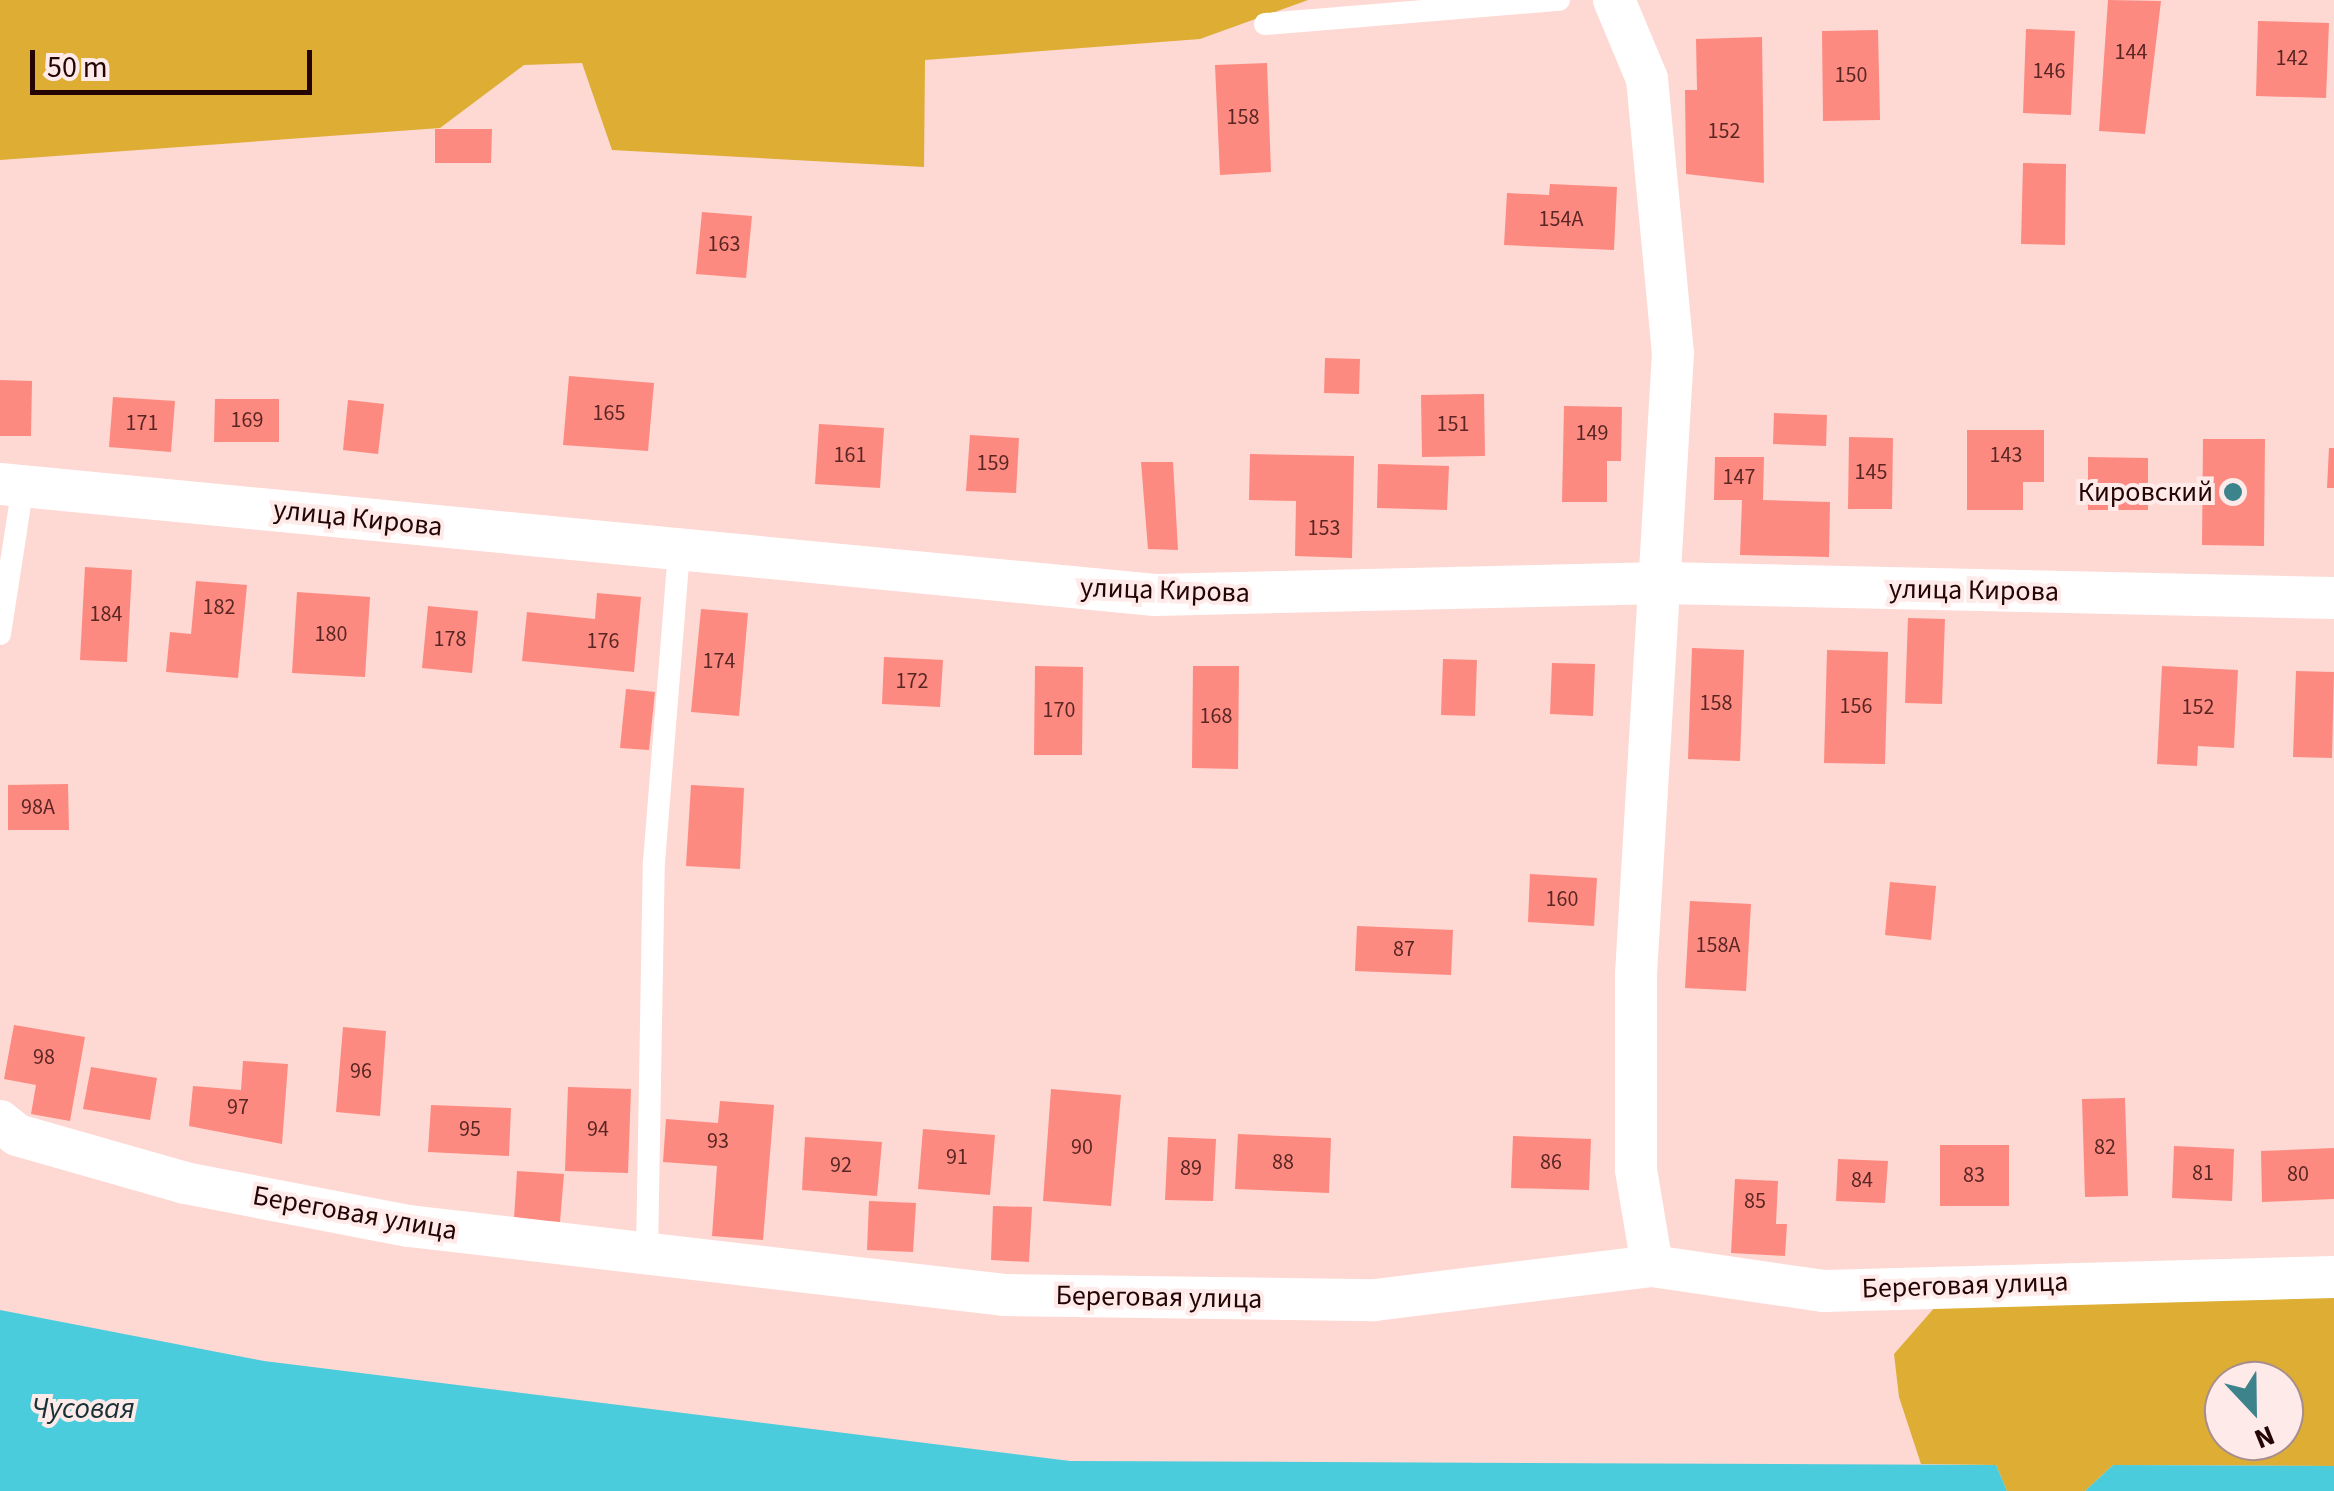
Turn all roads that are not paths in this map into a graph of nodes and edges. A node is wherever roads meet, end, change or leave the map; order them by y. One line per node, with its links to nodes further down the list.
1 (1560, 0): 3 (lane)
2 (1614, 0): 6 (street)
3 (1265, 24)
4 (12, 485): 5 (street, улица Кирова); 8 (lane)
5 (680, 549): 6 (street, улица Кирова); 10 (lane)
6 (1663, 583): 7 (street, улица Кирова); 11 (street)
7 (2334, 598)
8 (0, 634)
9 (0, 1122): 10 (street, Береговая улица)
10 (647, 1253): 11 (street, Береговая улица)
11 (1652, 1266): 12 (street, Береговая улица)
12 (2334, 1277)

